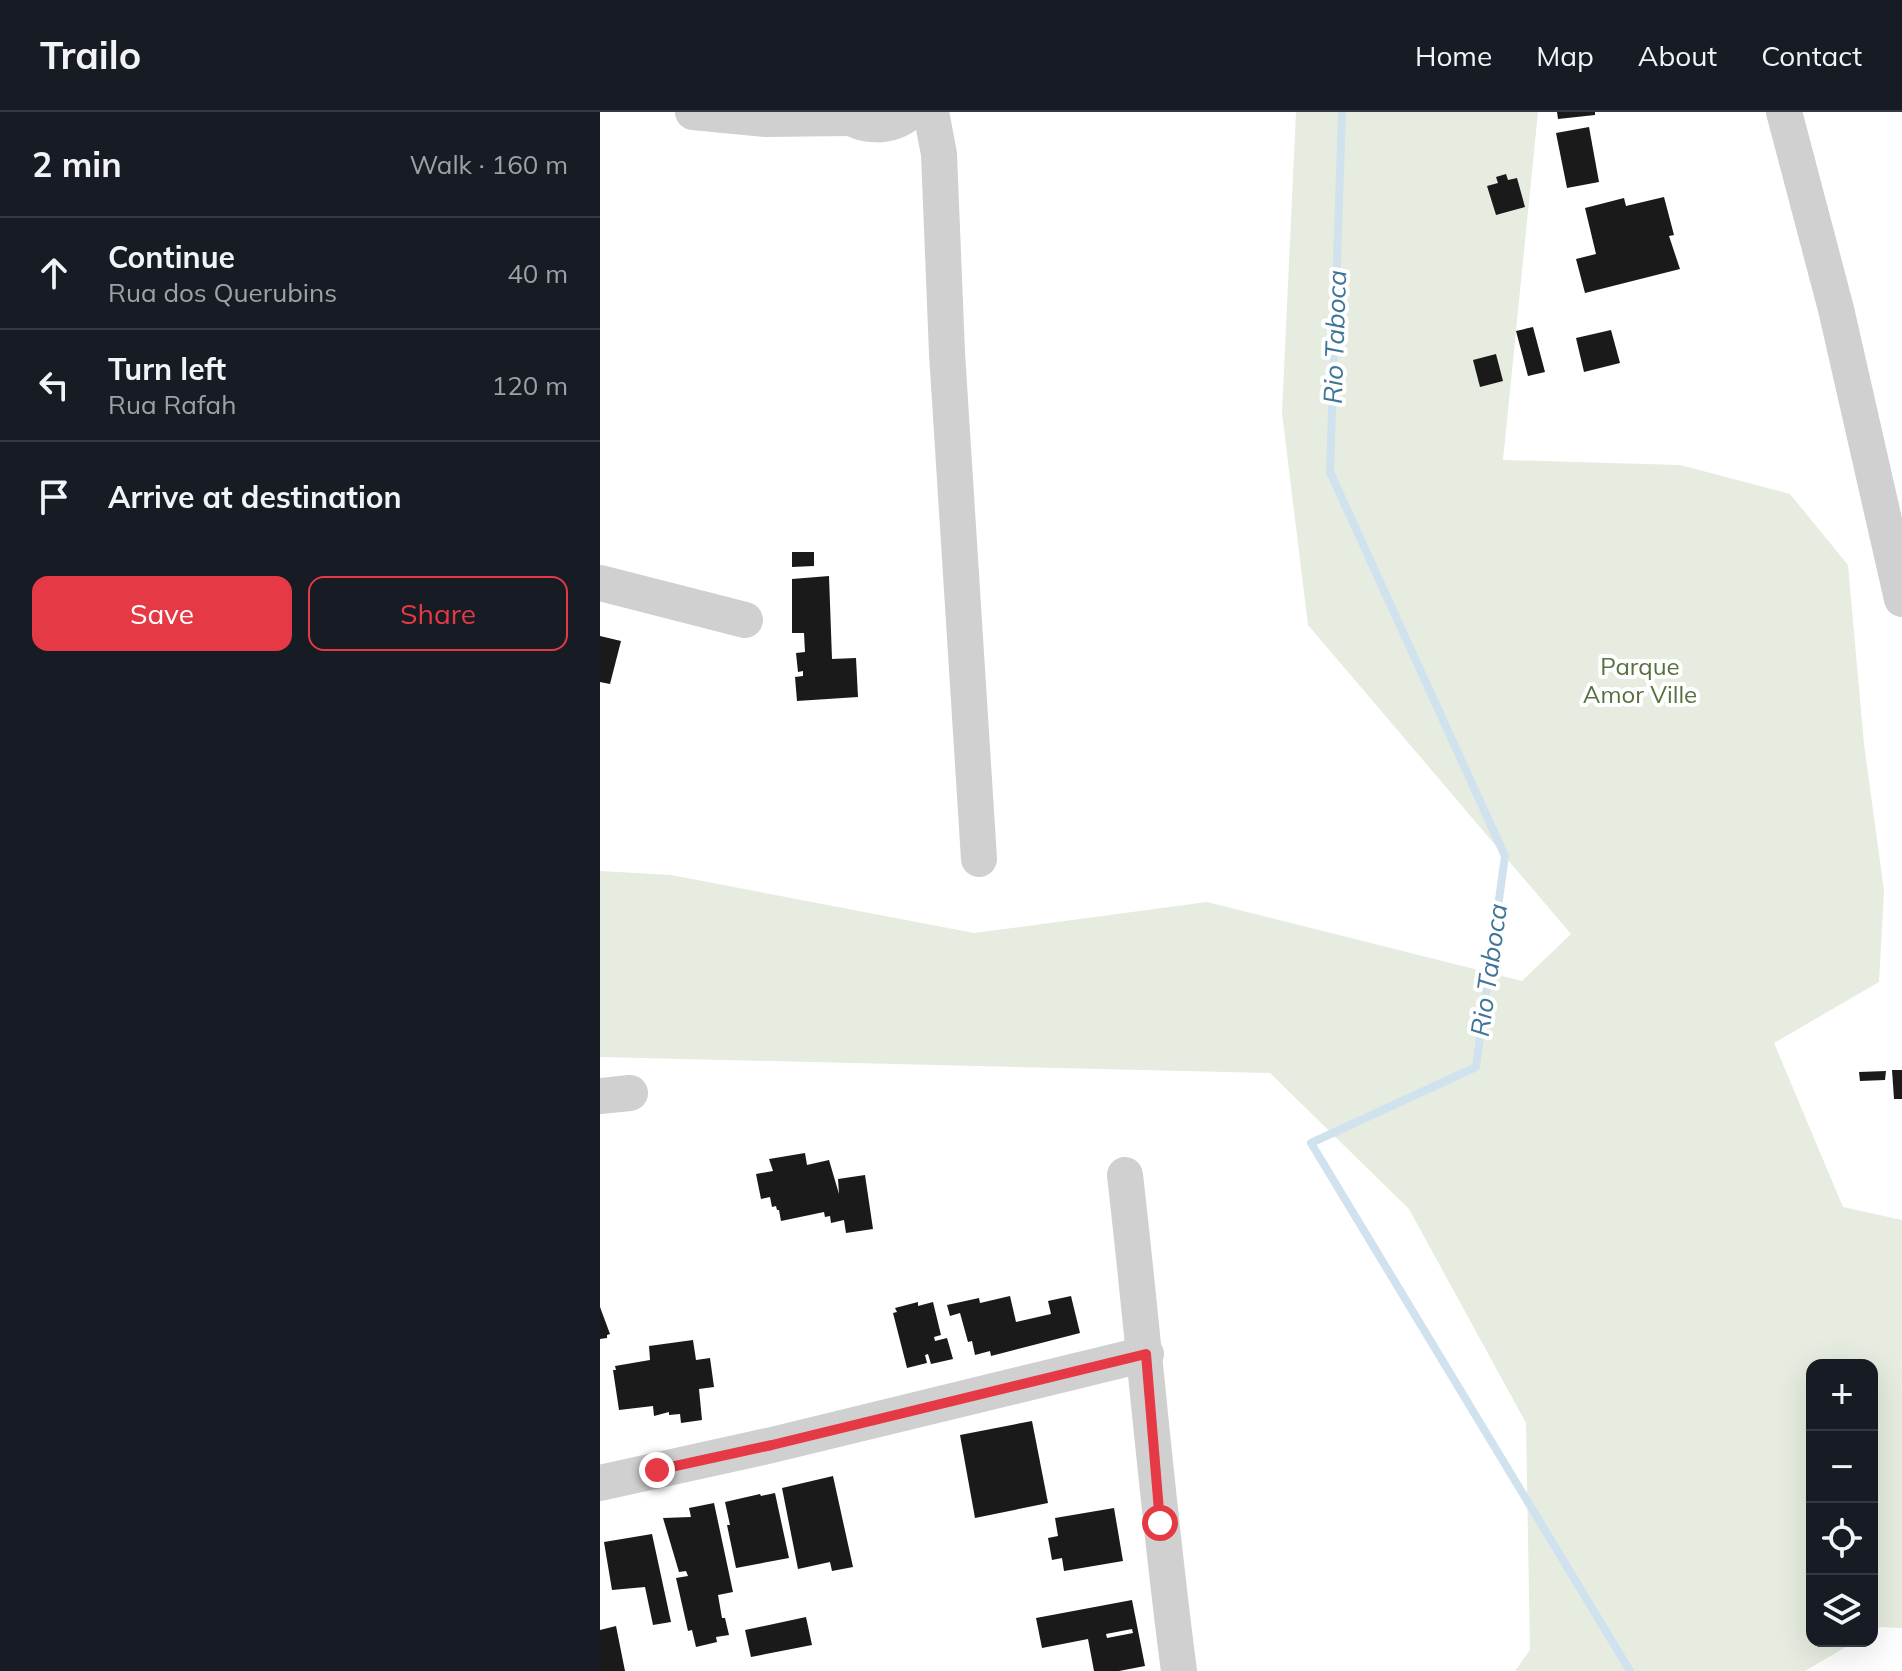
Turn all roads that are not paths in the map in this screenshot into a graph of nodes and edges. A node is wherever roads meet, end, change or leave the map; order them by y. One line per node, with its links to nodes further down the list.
1 (693, 112): 5 (street)
2 (931, 112): 7 (street)
3 (1784, 112): 9 (street)
4 (846, 115): 5 (street); 6 (street)
5 (771, 116)
6 (898, 118): 7 (street)
7 (939, 154): 11 (street)
8 (600, 583): 10 (street)
9 (1902, 599)
10 (745, 620)
11 (979, 859)
12 (1125, 1175): 13 (street)
13 (1146, 1354): 14 (street); 15 (street)
14 (600, 1483)
15 (1179, 1671)

